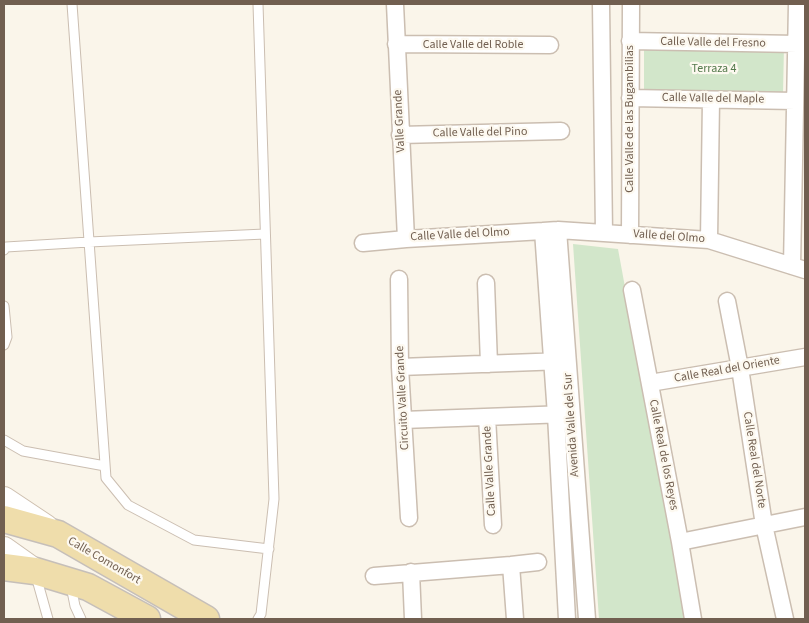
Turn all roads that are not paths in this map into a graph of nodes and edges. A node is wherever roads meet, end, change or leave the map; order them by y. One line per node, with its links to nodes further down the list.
1 (72, 4): 22 (lane)
2 (258, 4): 18 (lane)
3 (395, 4): 8 (street, Valle Grande)
4 (601, 4): 17 (street)
5 (631, 4): 7 (street, Calle Valle de las Bugambilias)
6 (798, 4): 9 (street)
7 (630, 41): 9 (street, Calle Valle del Fresno); 11 (street, Calle Valle de las Bugambilias)
8 (396, 44): 10 (street, Calle Valle del Roble); 15 (street, Valle Grande)
9 (796, 44): 13 (street)
10 (550, 45)
11 (630, 98): 12 (street, Calle Valle del Maple); 19 (street, Calle Valle de las Bugambilias)
12 (712, 100): 13 (street, Calle Valle del Maple); 21 (street)
13 (795, 100): 25 (street)
14 (561, 131): 15 (street, Calle Valle del Pino)
15 (400, 135): 20 (street, Valle Grande)
16 (550, 230): 17 (street, Valle del Olmo); 20 (street, Calle Valle del Olmo); 33 (street, Avenida Valle del Sur)
17 (604, 233): 19 (street, Valle del Olmo)
18 (265, 234): 22 (lane); 52 (lane)
19 (630, 235): 21 (street, Valle del Olmo)
20 (406, 239): 23 (street, Calle Valle del Olmo)
21 (709, 240): 25 (street, Valle del Olmo)
22 (89, 242): 24 (lane); 42 (lane)
23 (363, 242)
24 (4, 250)
25 (798, 268)
26 (399, 279): 35 (street, Circuito Valle Grande)
27 (486, 283): 34 (street)
28 (632, 290): 37 (street, Calle Real de los Reyes)
29 (726, 301): 36 (street, Calle Real del Norte)
30 (4, 306): 31 (lane)
31 (4, 345)
32 (805, 357): 36 (street, Calle Real del Oriente)
33 (560, 361): 34 (street); 38 (street, Avenida Valle del Sur)
34 (490, 364): 35 (street)
35 (400, 367): 40 (street, Circuito Valle Grande)
36 (740, 368): 37 (street, Calle Real del Oriente); 48 (street, Calle Real del Norte)
37 (650, 383): 50 (street, Calle Real de los Reyes)
38 (564, 414): 39 (street, Calle Valle Grande); 53 (street, Avenida Valle del Sur); 54 (street, Avenida Valle del Sur)
39 (488, 417): 40 (street, Calle Valle Grande); 47 (street, Calle Valle Grande)
40 (403, 420): 45 (street, Circuito Valle Grande)
41 (4, 440): 42 (lane)
42 (105, 466): 52 (lane)
43 (4, 499): 49 (main road, Calle Comonfort)
44 (805, 517): 48 (street)
45 (409, 518)
46 (4, 519): 49 (main road)
47 (492, 525)
48 (764, 525): 50 (street); 72 (street, Calle Real del Norte)
49 (58, 534): 65 (main road, Calle Comonfort)
50 (680, 542): 71 (street, Calle Real de los Reyes)
51 (4, 549): 58 (main road)
52 (268, 549): 66 (lane)
53 (582, 550): 54 (street); 70 (street, Avenida Valle del Sur)
54 (563, 552): 69 (street, Avenida Valle del Sur)
55 (538, 562): 56 (street)
56 (511, 565): 59 (street); 68 (street)
57 (4, 566): 58 (main road)
58 (35, 571): 61 (main road); 62 (lane)
59 (411, 572): 60 (street); 67 (street)
60 (374, 576)
61 (70, 581): 63 (lane); 64 (main road)
62 (48, 619)
63 (80, 619)
64 (147, 619)
65 (206, 619)
66 (258, 619)
67 (413, 619)
68 (515, 619)
69 (567, 619)
70 (587, 619)
71 (693, 619)
72 (785, 619)

